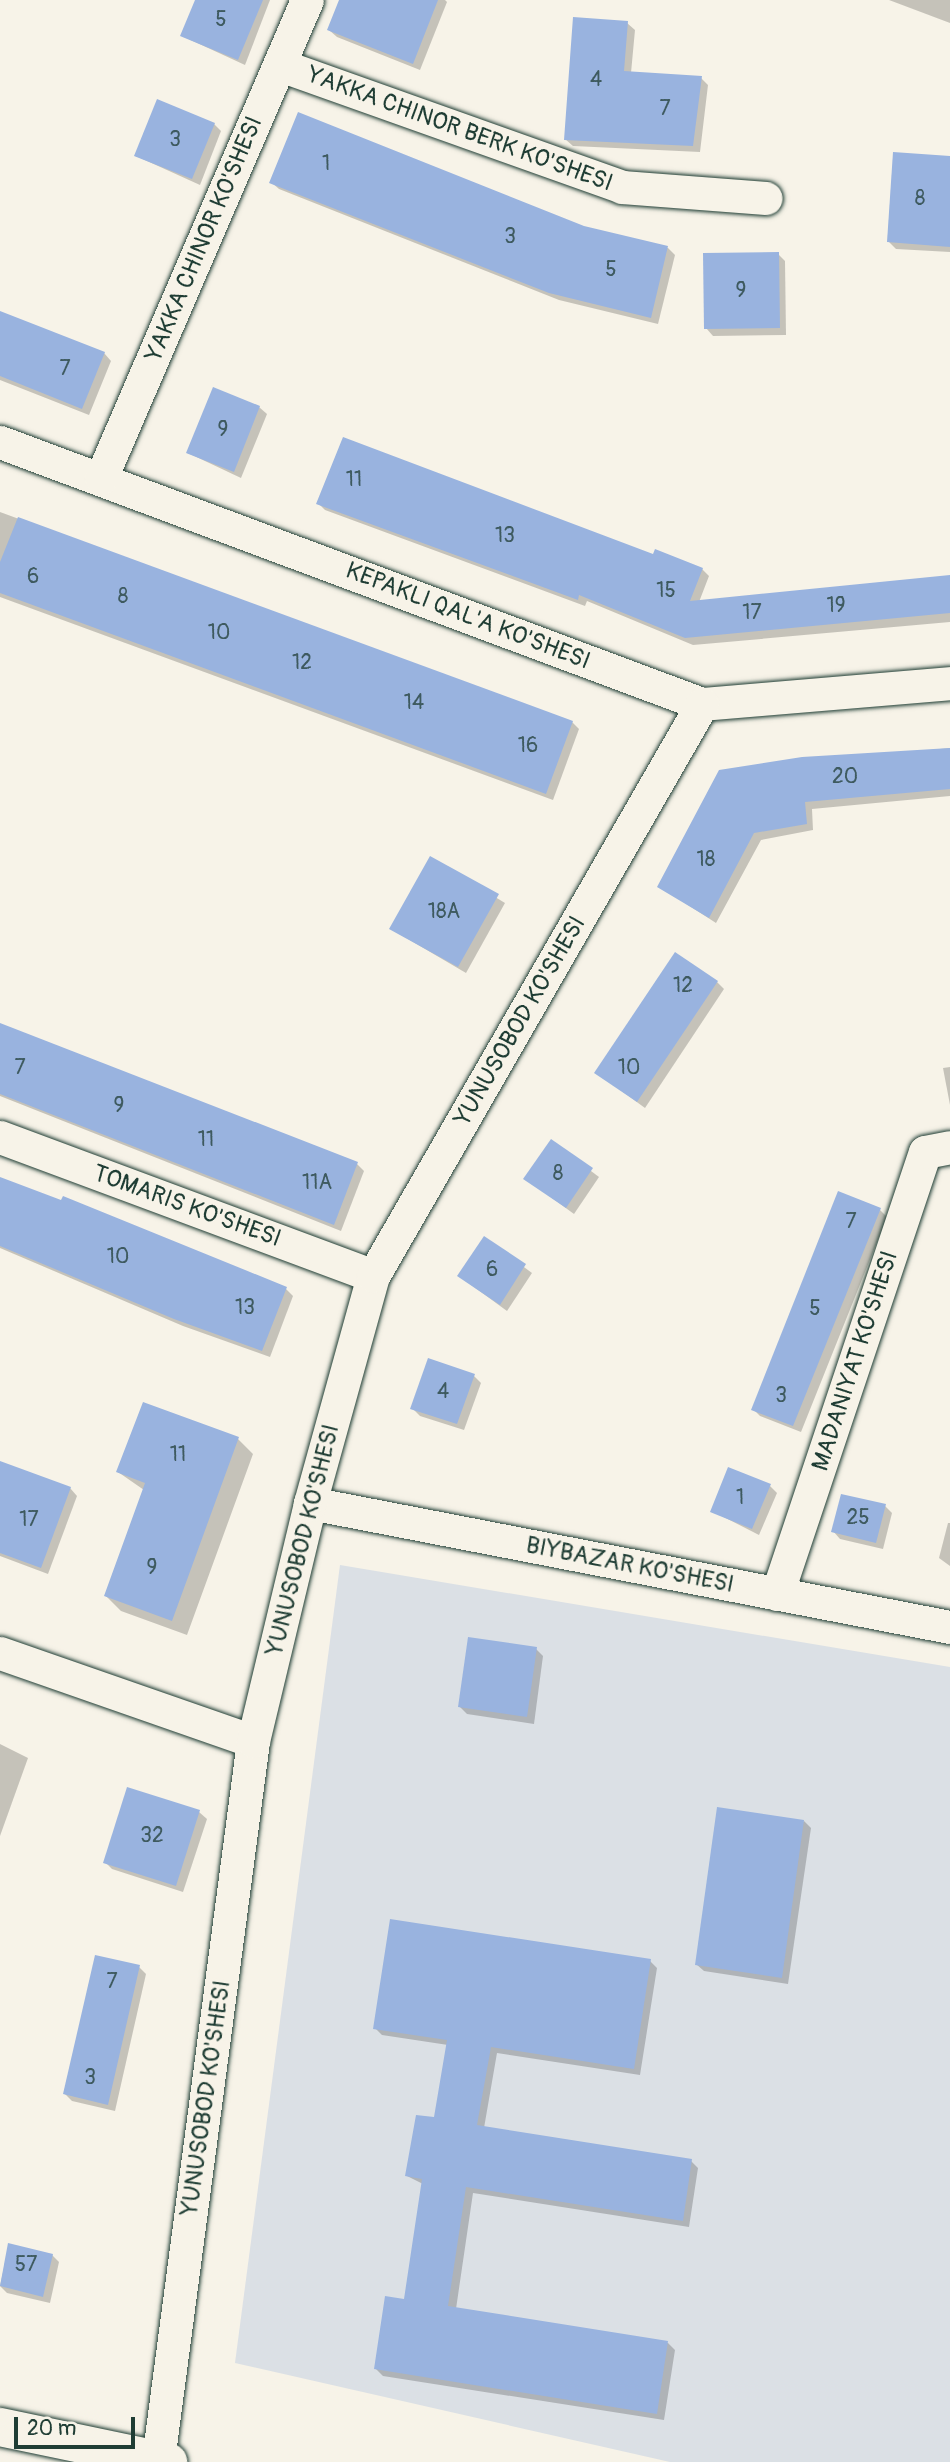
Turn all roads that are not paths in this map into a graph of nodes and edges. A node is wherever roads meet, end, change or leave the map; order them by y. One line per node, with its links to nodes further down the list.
1 (307, 0): 2 (street, YAKKA CHINOR KO'SHESI)
2 (280, 65): 3 (street, YAKKA CHINOR BERK KO'SHESI); 5 (street, YAKKA CHINOR KO'SHESI)
3 (766, 198)
4 (0, 442): 5 (street, KEPAKLI QAL'A KO'SHESI)
5 (101, 478): 7 (street, KEPAKLI QAL'A KO'SHESI)
6 (950, 683): 7 (street, KEPAKLI QAL'A KO'SHESI)
7 (702, 704): 10 (street, YUNUSOBOD KO'SHESI)
8 (0, 1137): 10 (street, TOMARIS KO'SHESI)
9 (950, 1147): 12 (street, MADANIYAT KO'SHESI)
10 (373, 1276): 11 (street, YUNUSOBOD KO'SHESI)
11 (310, 1503): 12 (street, BIYBAZAR KO'SHESI); 15 (street, YUNUSOBOD KO'SHESI)
12 (777, 1594): 13 (street, BIYBAZAR KO'SHESI)
13 (950, 1627)
14 (0, 1653): 15 (street)
15 (253, 1741): 17 (street, YUNUSOBOD KO'SHESI)
16 (0, 2427): 17 (street)
17 (163, 2461)

